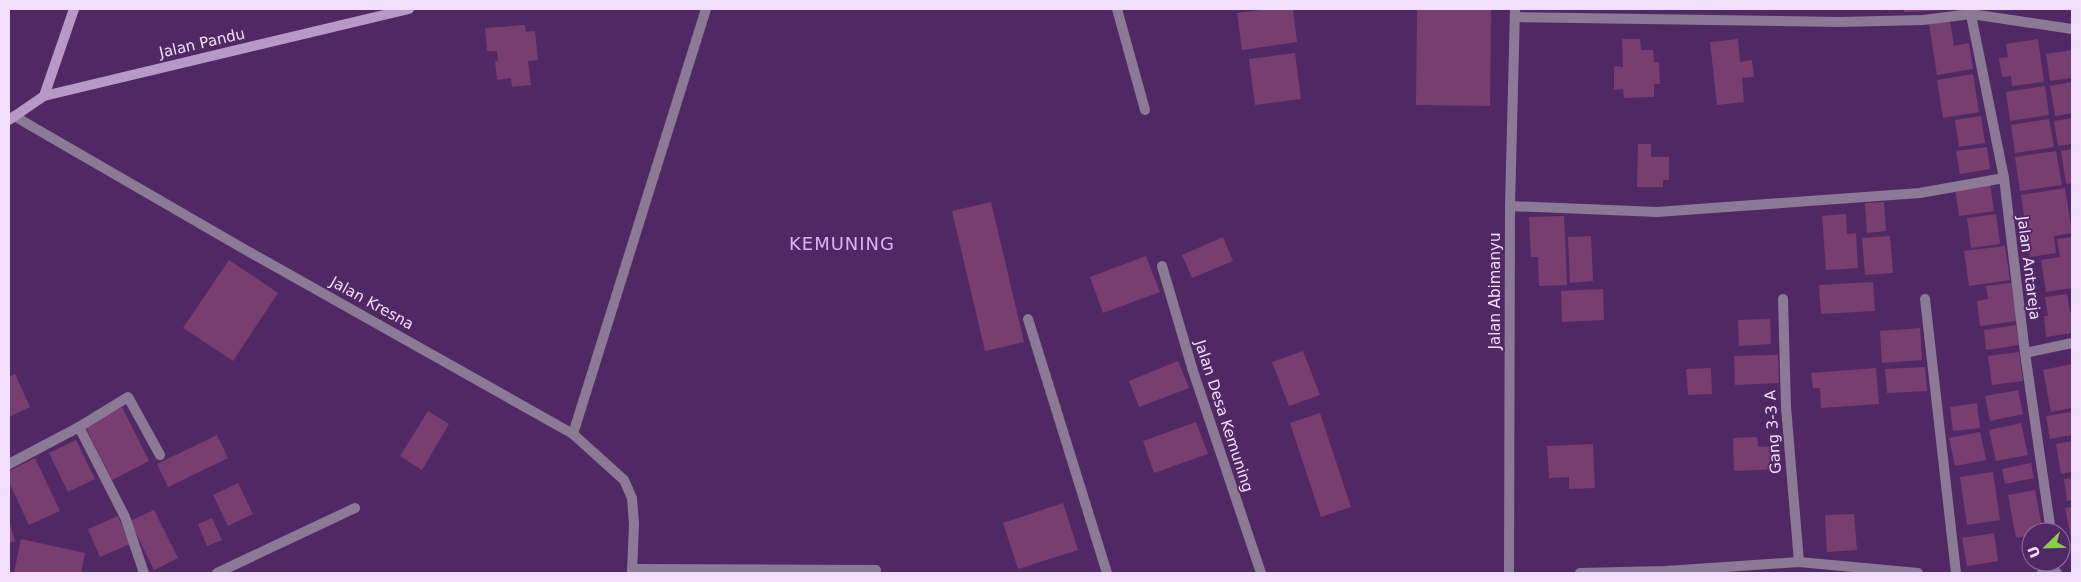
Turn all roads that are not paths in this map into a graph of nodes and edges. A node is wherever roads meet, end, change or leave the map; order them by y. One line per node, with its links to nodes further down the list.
1 (74, 9): 8 (street)
2 (409, 9): 8 (street, Jalan Pandu)
3 (706, 9): 20 (street)
4 (1117, 9): 9 (street)
5 (1970, 12): 6 (street); 7 (street); 11 (street, Jalan Antareja)
6 (1515, 13): 12 (street, Jalan Abimanyu)
7 (2072, 29)
8 (44, 96): 10 (street, Jalan Pandu)
9 (1145, 110)
10 (12, 118): 20 (street, Jalan Kresna)
11 (2004, 178): 12 (street); 18 (street, Jalan Antareja)
12 (1510, 206): 34 (street, Jalan Abimanyu)
13 (1162, 266): 33 (street, Jalan Desa Kemuning)
14 (1783, 299): 25 (street, Gang 3-3 A)
15 (1925, 299): 37 (street)
16 (1028, 319): 32 (street)
17 (2072, 343): 18 (street)
18 (2025, 353): 24 (street, Jalan Antareja)
19 (79, 427): 21 (street); 22 (street); 30 (street)
20 (573, 434): 27 (street, Jalan Kresna)
21 (160, 454)
22 (9, 464)
23 (355, 508): 31 (street)
24 (2050, 522)
25 (1799, 562): 28 (street); 29 (street)
26 (876, 570): 27 (street)
27 (632, 571)
28 (1666, 572): 35 (street)
29 (1896, 572): 36 (street)
30 (144, 573)
31 (216, 573)
32 (1107, 573)
33 (1261, 573)
34 (1509, 573)
35 (1580, 573)
36 (1918, 573)
37 (1956, 573)

